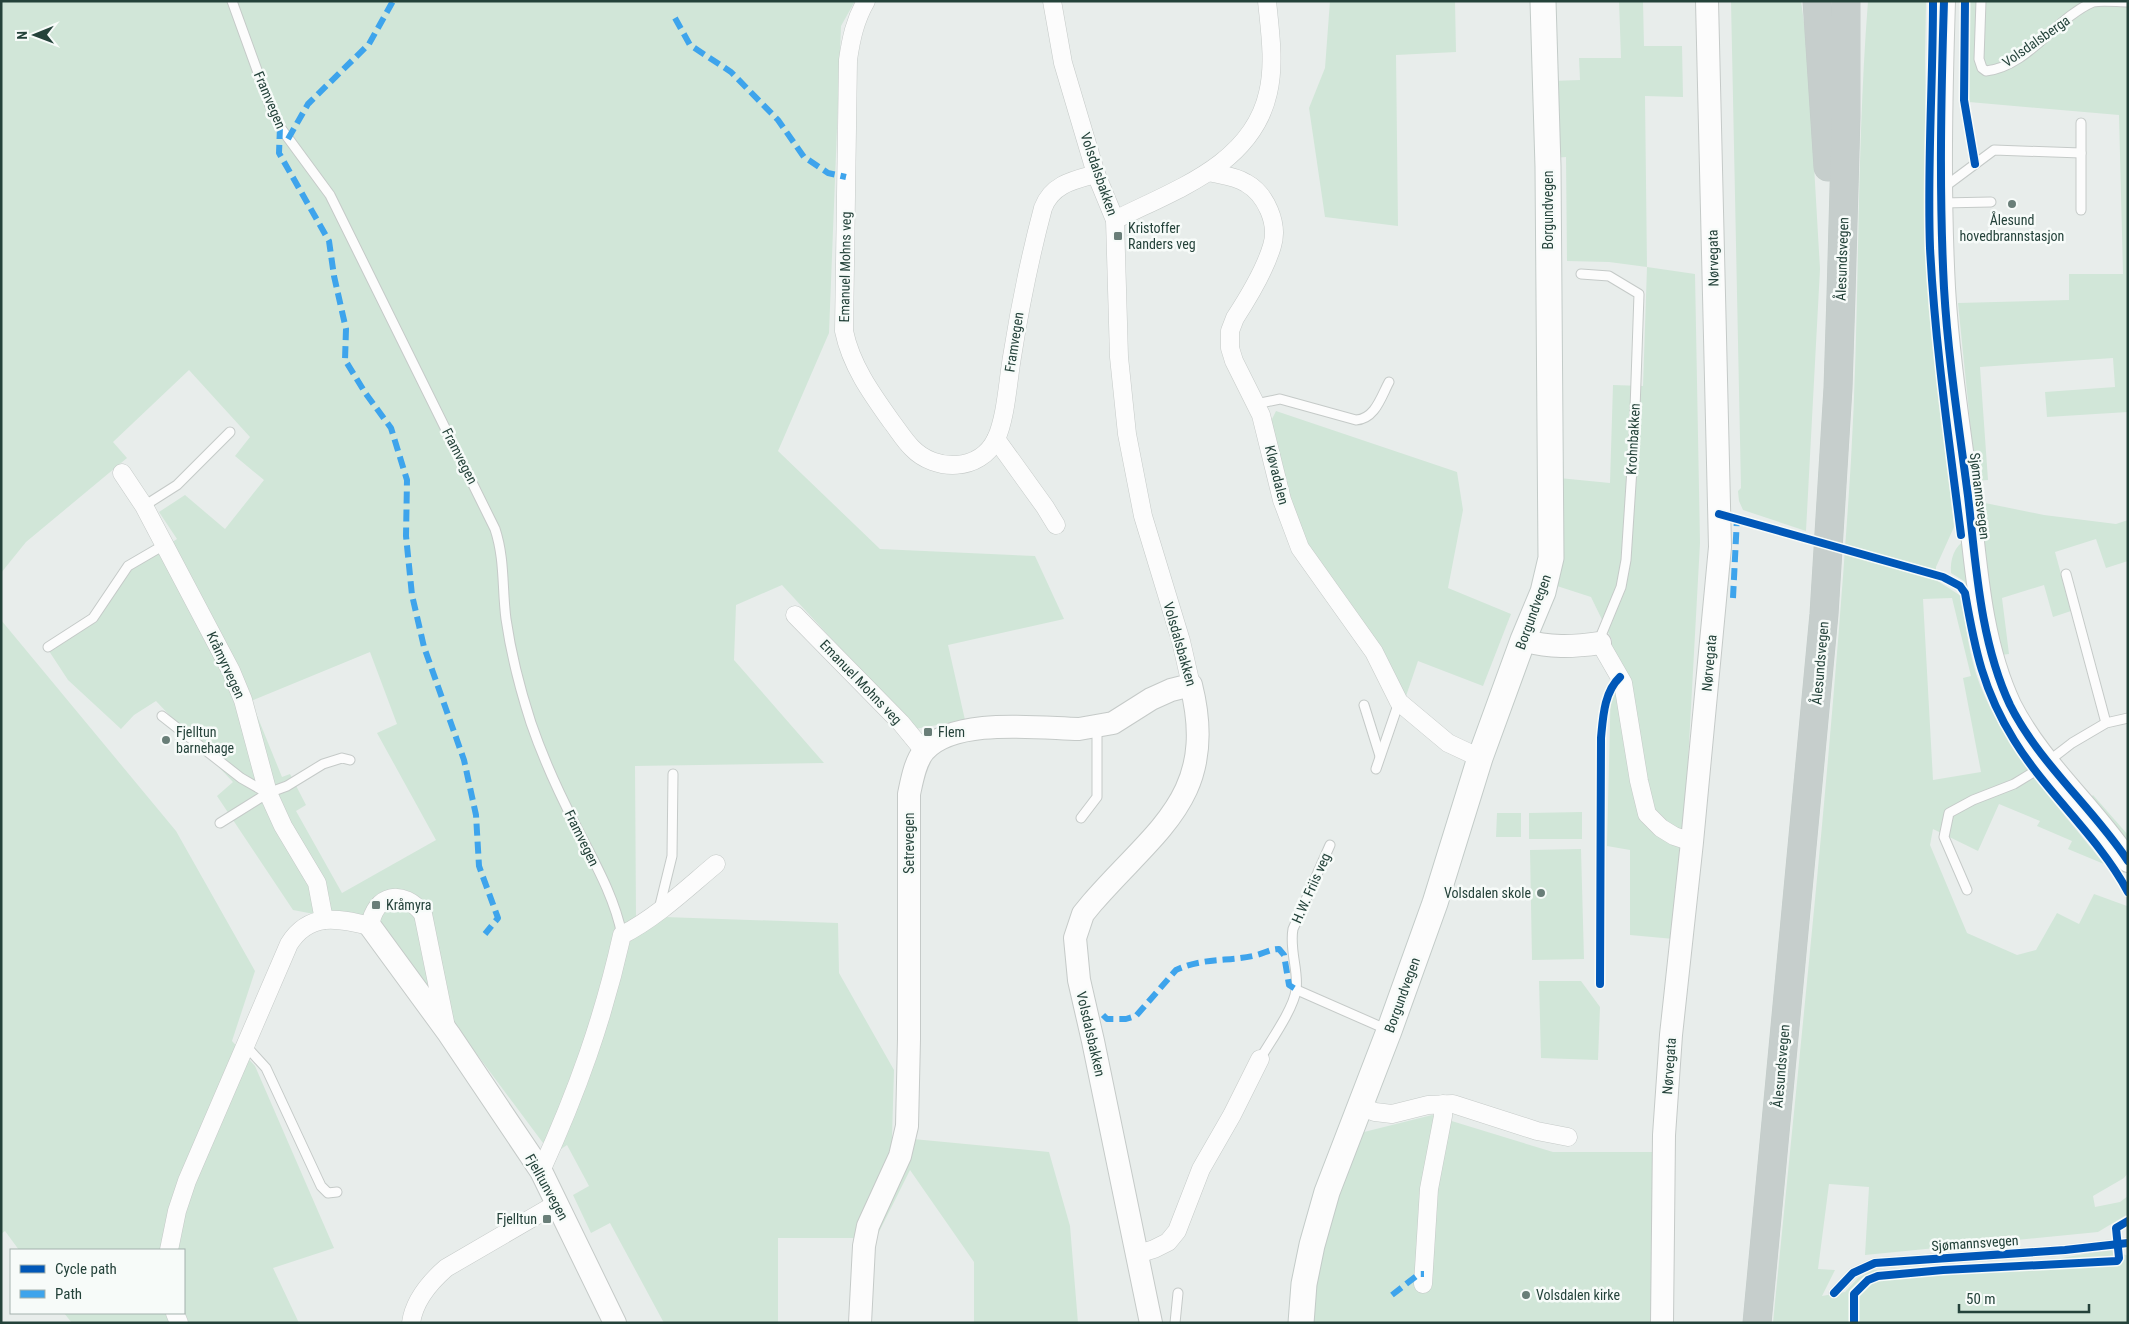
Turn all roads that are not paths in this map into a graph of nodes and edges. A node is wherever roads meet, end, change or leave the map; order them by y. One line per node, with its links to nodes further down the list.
1 (866, 1): 28 (street, Emanuel Mohns veg)
2 (1052, 1): 18 (street, Volsdalsbakken)
3 (1267, 1): 17 (street)
4 (1543, 1): 35 (main road, Borgundvegen)
5 (1708, 1): 55 (street, Nørvegata)
6 (1817, 1): 24 (highway)
7 (1846, 1): 14 (highway, Ålesundsvegen)
8 (1856, 1): 14 (highway)
9 (1944, 1): 19 (street, Sjømannsvegen)
10 (1980, 1): 11 (lane, Volsdalsberga)
11 (2094, 1): 13 (lane, Volsdalsberga)
12 (232, 2): 63 (lane, Framvegen)
13 (2128, 2)
14 (1846, 41): 24 (highway, Ålesundsvegen)
15 (2081, 122): 16 (lane)
16 (2081, 153): 19 (lane); 21 (lane)
17 (1209, 172): 22 (street); 26 (street, Kløvadalen)
18 (1096, 174): 22 (street, Volsdalsbakken); 28 (street, Framvegen)
19 (1941, 196): 20 (lane); 49 (street, Sjømannsvegen)
20 (1991, 202)
21 (2081, 210)
22 (1115, 220): 38 (street, Volsdalsbakken)
23 (1581, 274): 36 (lane, Krohnbakken)
24 (1841, 295): 88 (highway, Ålesundsvegen)
25 (1388, 382): 26 (lane)
26 (1256, 404): 39 (street, Kløvadalen)
27 (230, 432): 30 (lane)
28 (996, 439): 31 (street)
29 (122, 473): 30 (street, Kråmyrvegen)
30 (144, 506): 32 (street, Kråmyrvegen)
31 (1056, 525)
32 (164, 545): 37 (lane); 52 (street, Kråmyrvegen)
33 (2066, 574): 43 (lane)
34 (796, 615): 45 (street, Emanuel Mohns veg)
35 (1523, 640): 36 (street); 47 (main road, Borgundvegen)
36 (1600, 643): 55 (street)
37 (48, 647)
38 (1192, 684): 44 (street, Setrevegen); 77 (street, Volsdalsbakken)
39 (1399, 702): 46 (lane); 47 (street, Kløvadalen)
40 (1364, 705): 46 (lane)
41 (162, 716): 52 (lane)
42 (2128, 718): 43 (lane)
43 (2106, 723): 49 (lane)
44 (1097, 727): 45 (street, Setrevegen); 53 (lane)
45 (924, 751): 83 (street, Setrevegen)
46 (1380, 756): 50 (lane)
47 (1480, 758): 65 (main road, Borgundvegen)
48 (350, 760): 52 (lane)
49 (2048, 760): 57 (street, Sjømannsvegen); 59 (lane)
50 (1376, 769)
51 (673, 774): 60 (lane)
52 (268, 793): 54 (lane); 61 (street, Kråmyrvegen)
53 (1080, 818)
54 (220, 823)
55 (1692, 842): 87 (street, Nørvegata)
56 (1330, 845): 64 (lane, H.W. Friis veg)
57 (2128, 861)
58 (716, 864): 60 (street)
59 (1966, 890)
60 (659, 912): 63 (street)
61 (324, 920): 62 (street); 67 (street)
62 (370, 926): 66 (street, Fjelltunvegen); 66 (street, Fjelltunvegen)
63 (622, 935): 72 (street, Framvegen)
64 (1296, 990): 65 (lane); 68 (lane, H.W. Friis veg)
65 (1390, 1031): 70 (main road, Borgundvegen)
66 (449, 1034): 72 (street, Fjelltunvegen)
67 (245, 1044): 73 (lane); 76 (street)
68 (1260, 1059): 77 (street)
69 (1443, 1104): 70 (street); 71 (street); 78 (street)
70 (1359, 1106): 86 (main road, Borgundvegen)
71 (1568, 1137)
72 (541, 1171): 74 (street, Fjelltunvegen)
73 (337, 1192)
74 (556, 1204): 81 (street); 82 (street, Fjelltunvegen)
75 (2128, 1243): 80 (lane, Sjømannsvegen)
76 (169, 1249)
77 (1138, 1254): 84 (street, Volsdalsbakken)
78 (1423, 1284)
79 (1178, 1293): 85 (lane)
80 (1834, 1293)
81 (411, 1323)
82 (615, 1323)
83 (860, 1323)
84 (1151, 1323)
85 (1175, 1323)
86 (1301, 1323)
87 (1662, 1323)
88 (1756, 1323)

